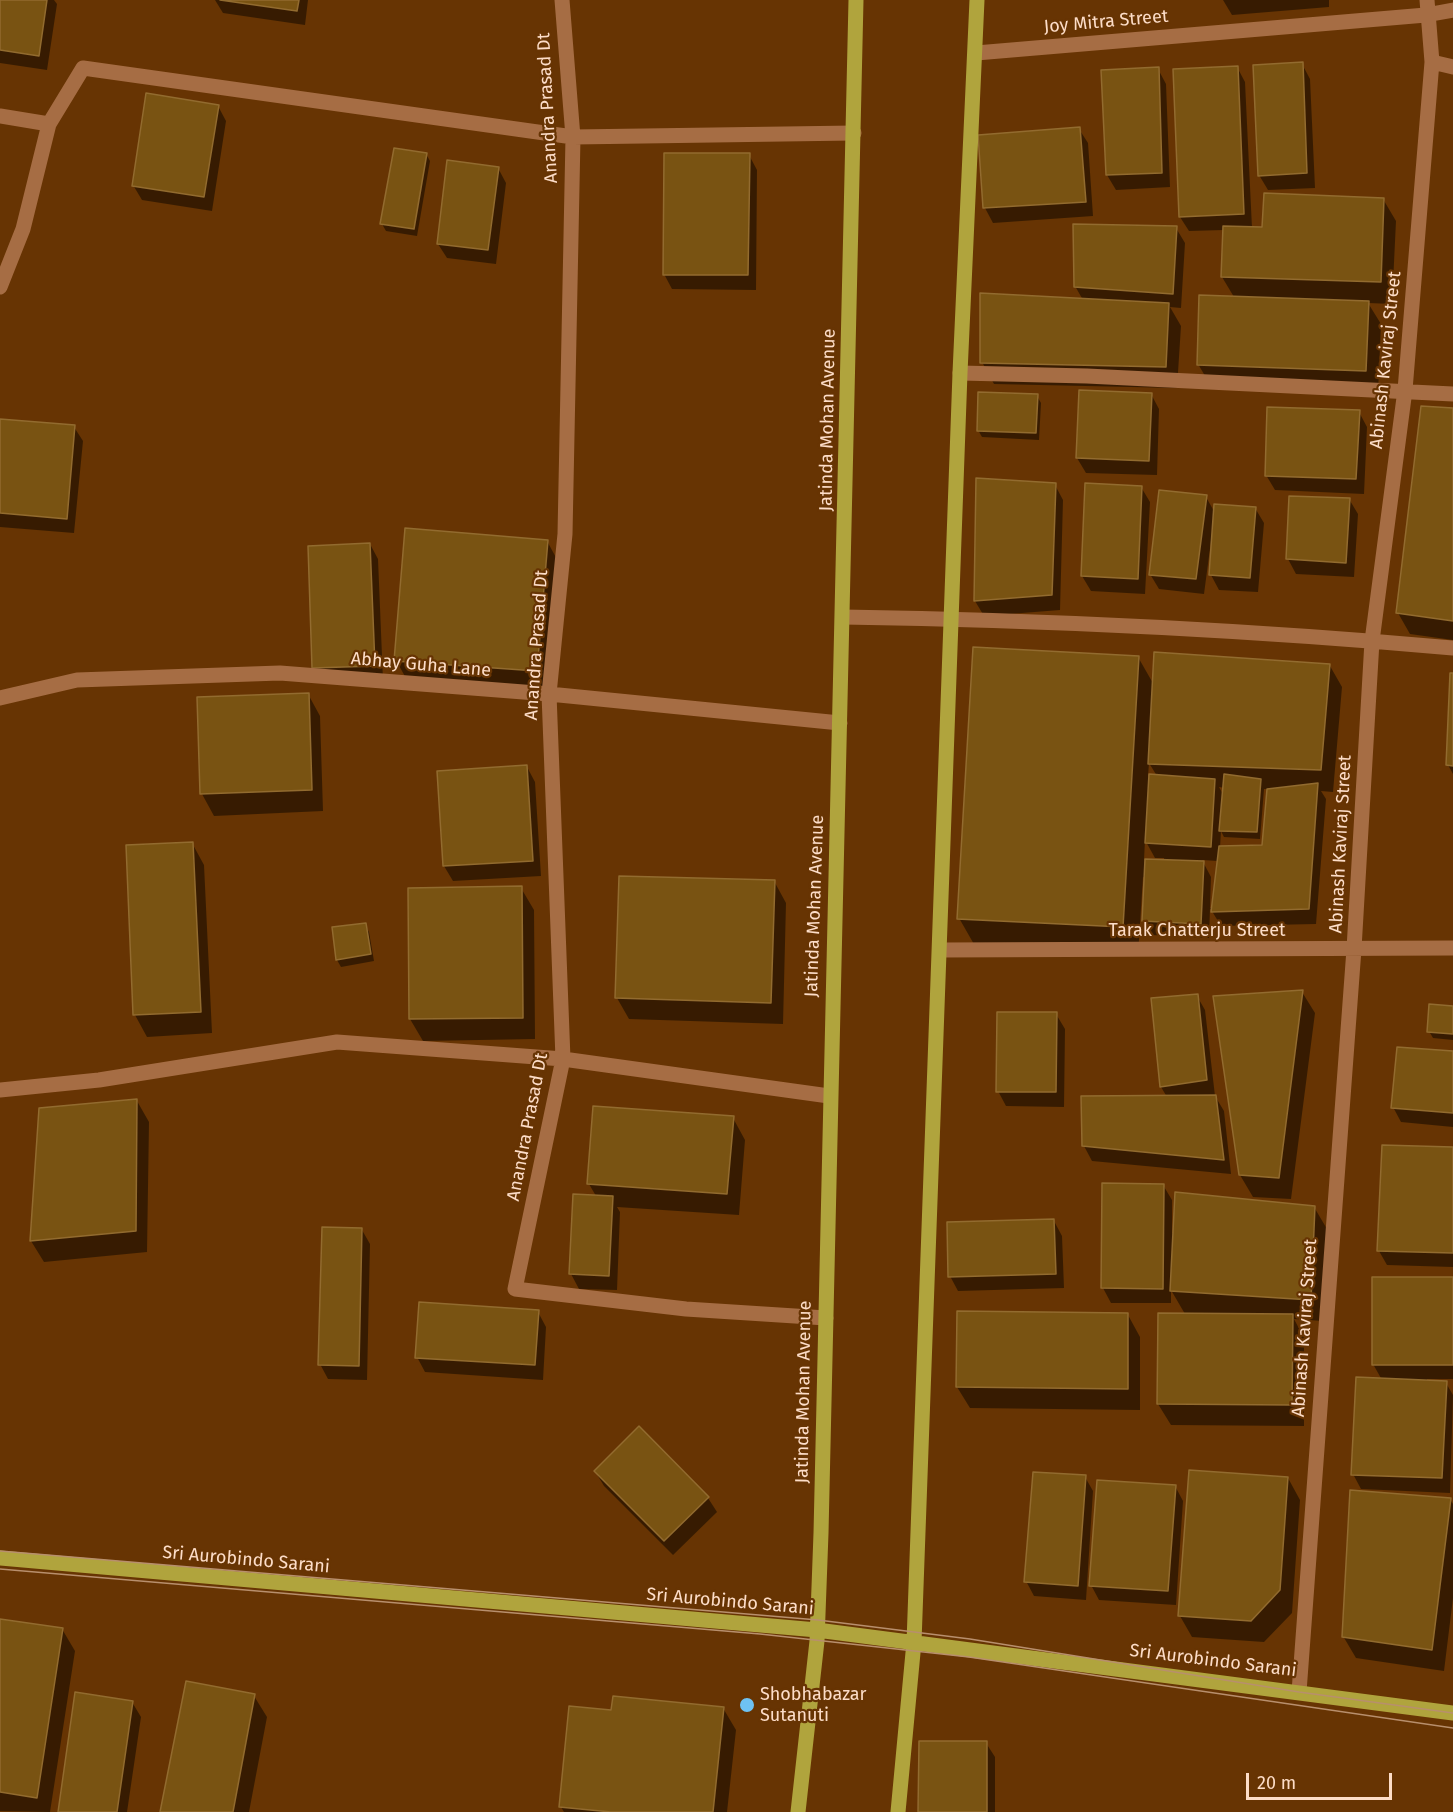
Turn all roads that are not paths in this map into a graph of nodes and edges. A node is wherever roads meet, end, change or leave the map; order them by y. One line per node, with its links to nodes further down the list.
1 (562, 0): 12 (street, Anandra Prasad Dt)
2 (856, 0): 11 (main road, Jatinda Mohan Avenue)
3 (977, 0): 6 (main road)
4 (1427, 7): 5 (street, Joy Mitra Street); 6 (street, Joy Mitra Street); 7 (street, Abinash Kaviraj Street)
5 (1453, 10)
6 (976, 53): 14 (main road)
7 (1432, 62): 8 (street); 15 (street, Abinash Kaviraj Street)
8 (1453, 67)
9 (0, 116): 10 (street)
10 (49, 124): 12 (street); 13 (street)
11 (854, 133): 12 (street); 17 (main road, Jatinda Mohan Avenue)
12 (573, 137): 21 (street, Anandra Prasad Dt)
13 (0, 287)
14 (960, 373): 15 (street); 18 (main road)
15 (1405, 390): 16 (street); 19 (street, Abinash Kaviraj Street)
16 (1453, 394)
17 (843, 617): 18 (street); 23 (main road, Jatinda Mohan Avenue)
18 (952, 619): 19 (street); 26 (main road)
19 (1372, 640): 20 (street); 25 (street, Abinash Kaviraj Street)
20 (1453, 648)
21 (549, 694): 22 (street, Abhay Guha Lane); 23 (street, Abhay Guha Lane); 27 (street, Anandra Prasad Dt)
22 (0, 698)
23 (840, 723): 29 (main road, Jatinda Mohan Avenue)
24 (1453, 948): 25 (street, Tarak Chatterju Street)
25 (1354, 949): 26 (street, Tarak Chatterju Street); 34 (street, Abinash Kaviraj Street)
26 (941, 950): 33 (main road)
27 (563, 1059): 28 (street); 29 (street); 30 (street, Anandra Prasad Dt)
28 (0, 1090)
29 (829, 1096): 30 (main road, Jatinda Mohan Avenue)
30 (826, 1318): 32 (main road, Jatinda Mohan Avenue)
31 (0, 1558): 32 (main road, Sri Aurobindo Sarani)
32 (817, 1630): 33 (main road, Sri Aurobindo Sarani); 36 (main road, Jatinda Mohan Avenue)
33 (914, 1642): 34 (main road, Sri Aurobindo Sarani); 37 (main road)
34 (1299, 1692): 35 (main road, Sri Aurobindo Sarani)
35 (1453, 1713)
36 (798, 1812)
37 (898, 1812)

